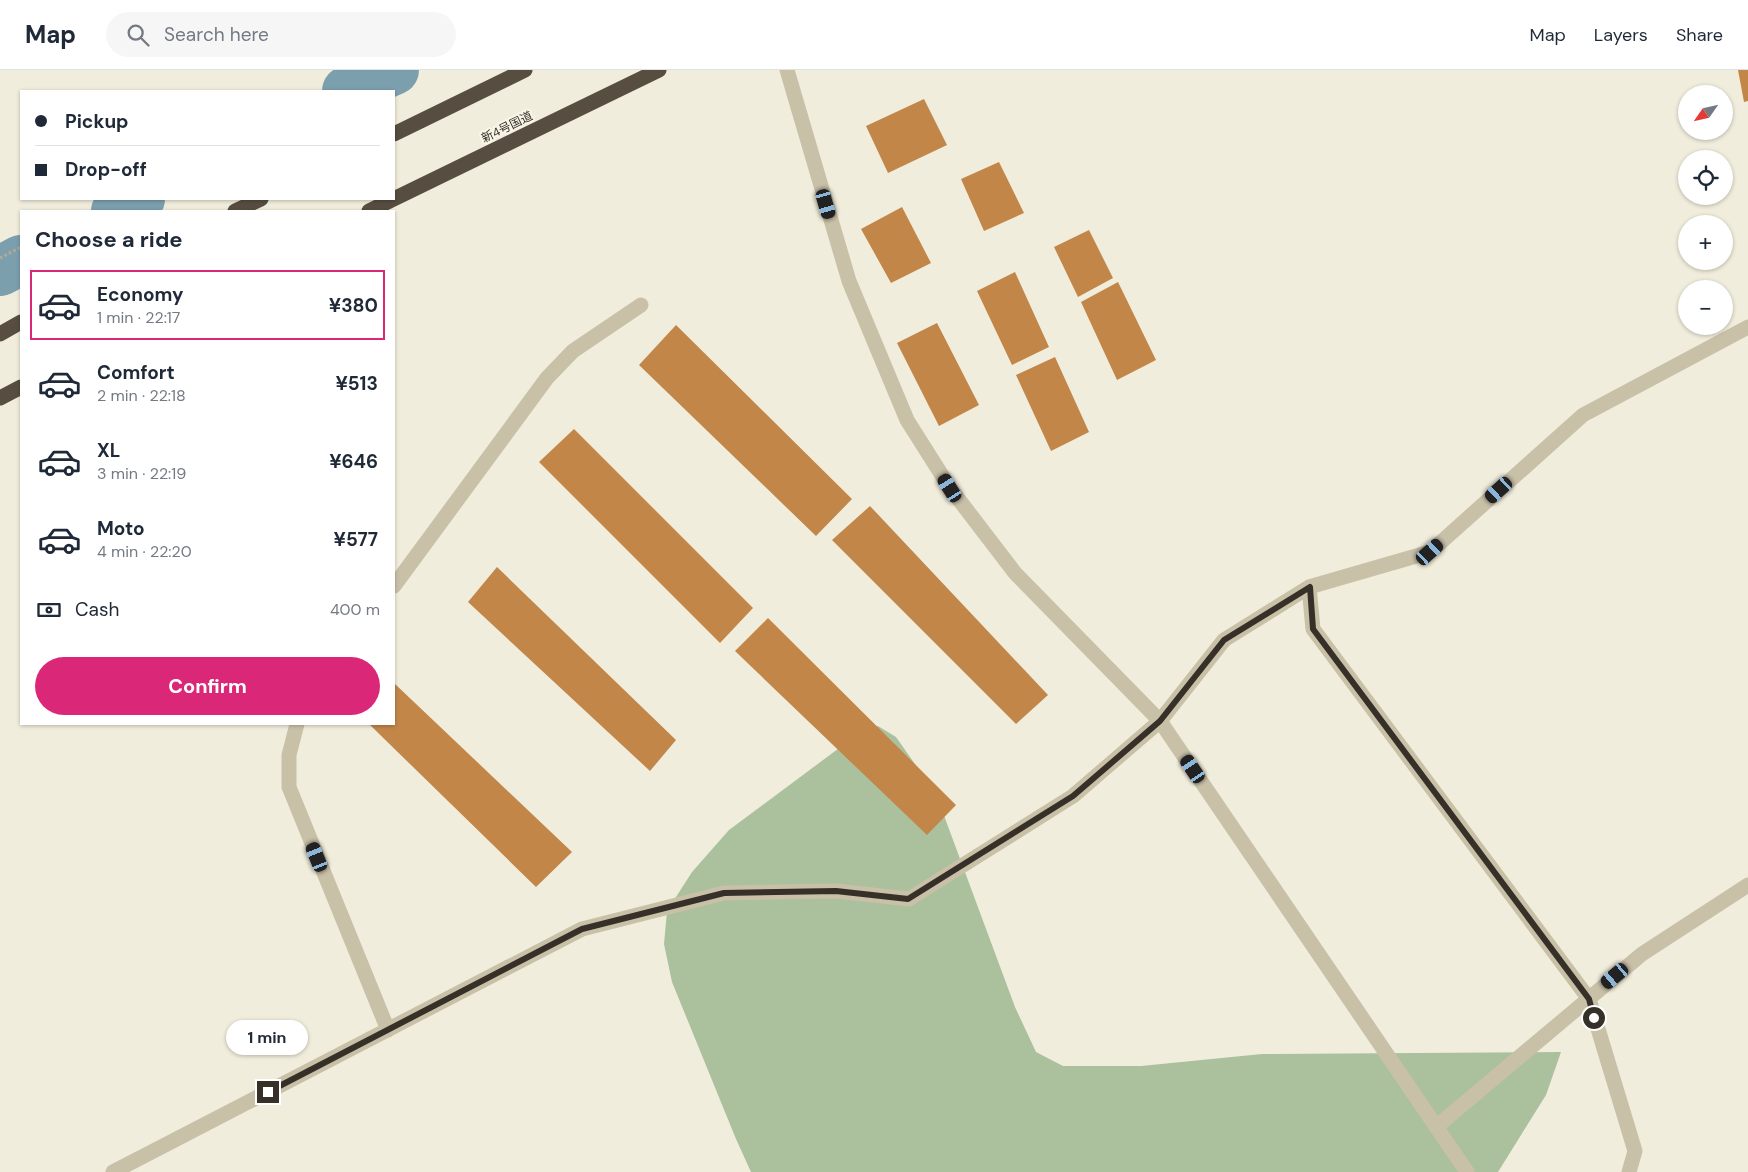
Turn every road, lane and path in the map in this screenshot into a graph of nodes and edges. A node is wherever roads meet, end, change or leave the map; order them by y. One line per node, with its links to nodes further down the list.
1 (525, 70): 4 (highway)
2 (659, 70): 5 (highway, 新4号国道)
3 (787, 70): 20 (street)
4 (395, 134)
5 (395, 198)
6 (259, 200): 8 (highway)
7 (392, 200): 9 (highway, 新4号国道)
8 (237, 210)
9 (371, 210)
10 (20, 248): 11 (path)
11 (0, 258)
12 (641, 305): 18 (street)
13 (20, 323): 15 (highway)
14 (1748, 327): 19 (street)
15 (0, 334)
16 (20, 388): 17 (highway)
17 (0, 398)
18 (395, 585)
19 (1310, 587): 20 (street); 23 (street)
20 (1160, 721): 24 (street); 25 (street)
21 (297, 725): 24 (street)
22 (1748, 885): 23 (street)
23 (1589, 999): 25 (street); 28 (street)
24 (388, 1030): 26 (street)
25 (1436, 1127): 27 (street)
26 (113, 1172)
27 (1466, 1172)
28 (1629, 1172)

